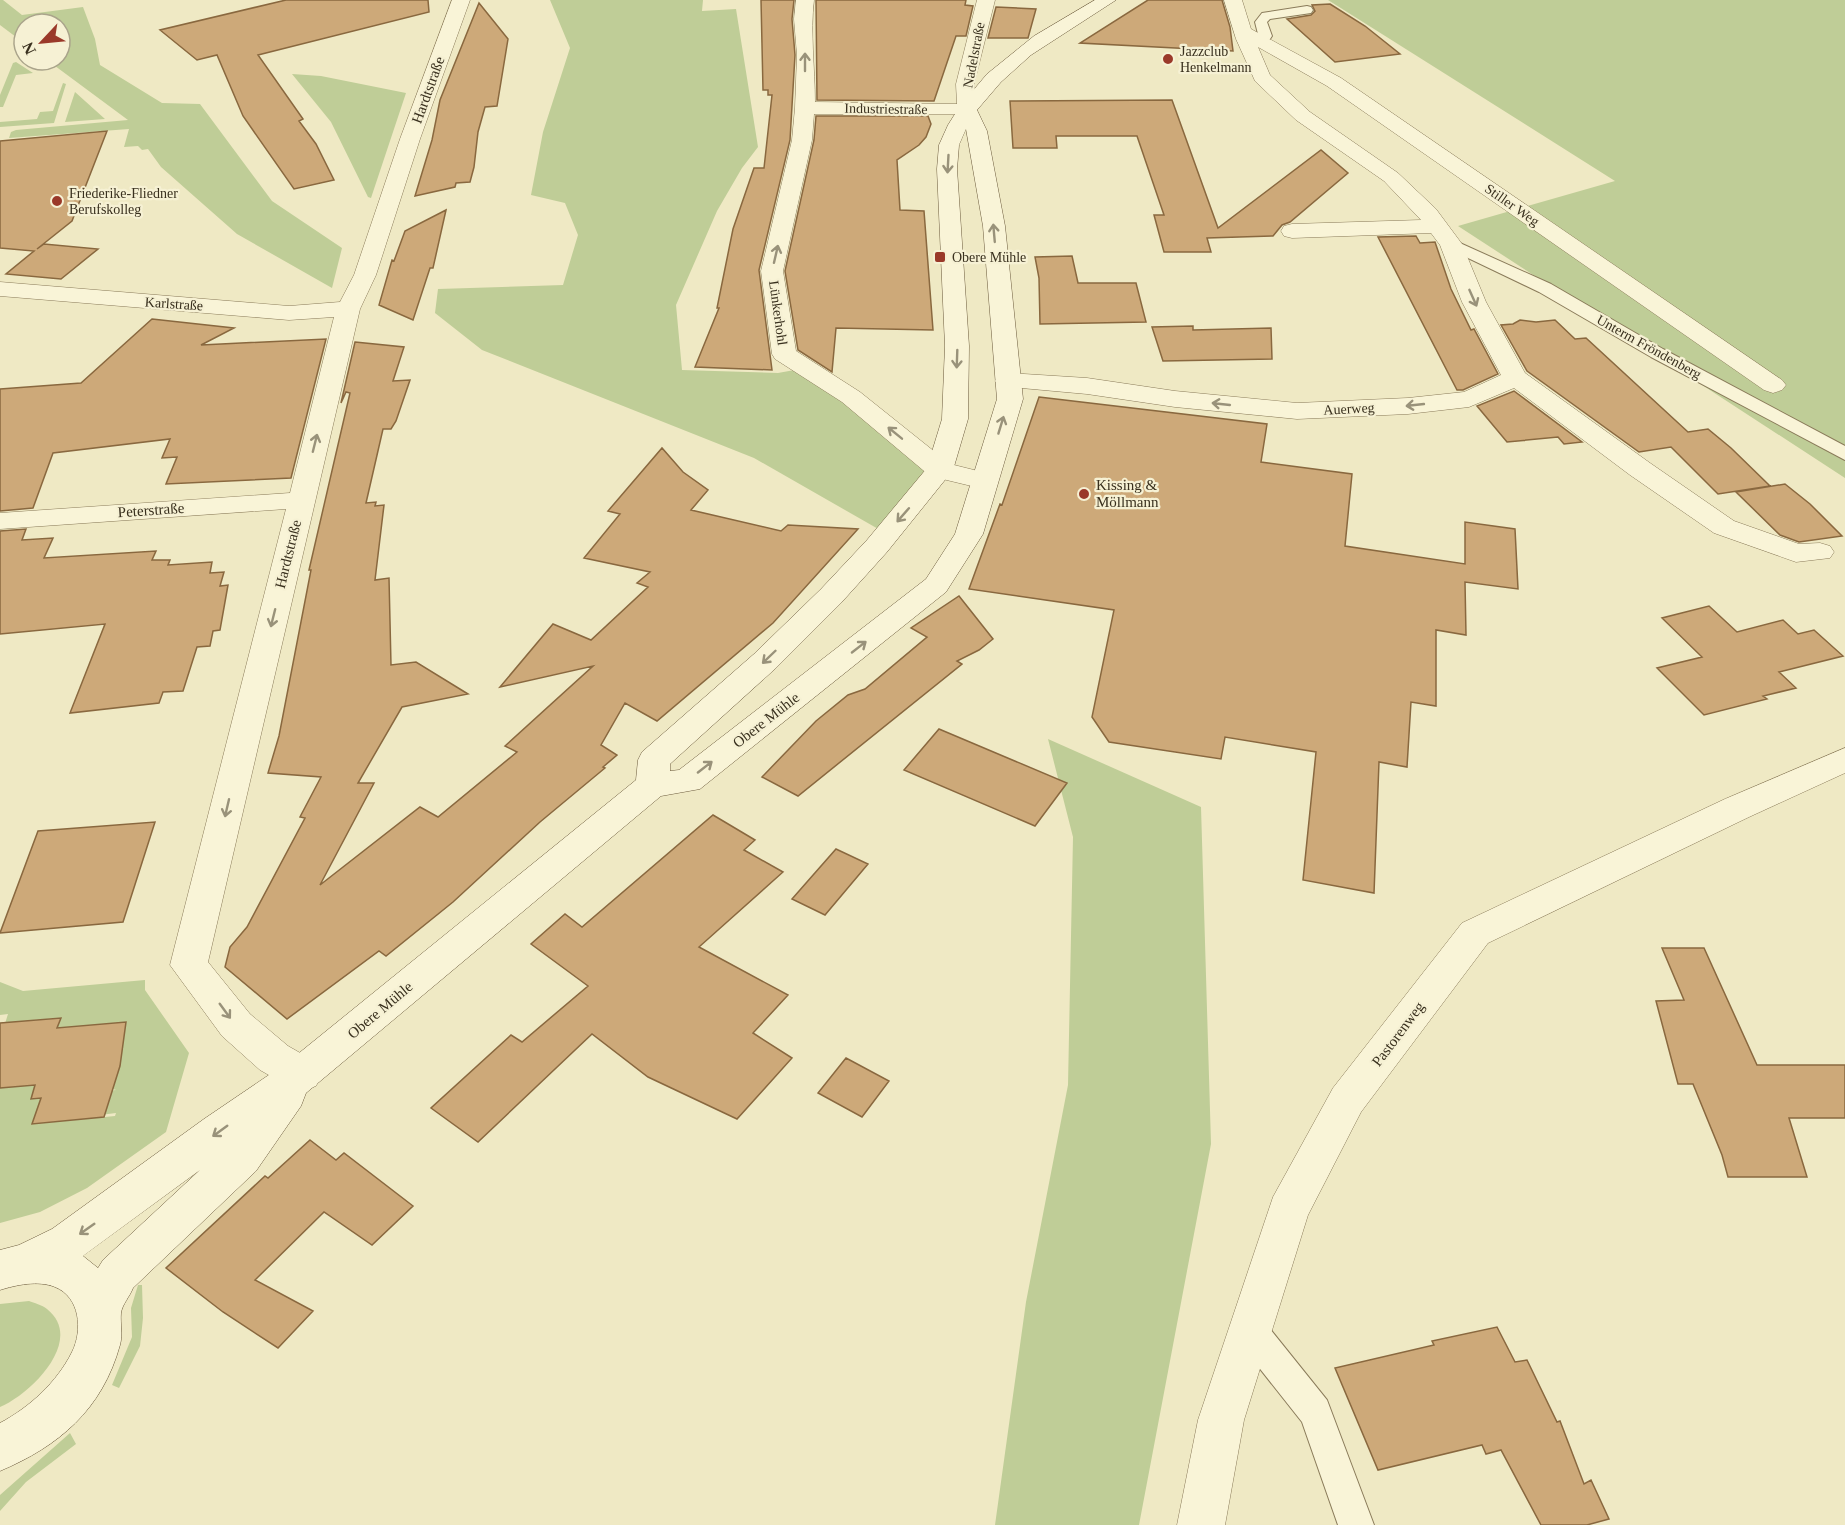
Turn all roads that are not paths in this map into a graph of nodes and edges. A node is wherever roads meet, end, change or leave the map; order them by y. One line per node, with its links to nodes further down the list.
1 (805, 0): 8 (street, Lünkerhohl, one-way to 1)
2 (986, 0): 9 (street, Nadelstraße)
3 (1107, 0): 9 (street)
4 (1233, 0): 7 (street)
5 (453, 1): 13 (street, Hardtstraße)
6 (1307, 10): 7 (lane)
7 (1250, 36): 11 (street); 16 (street, Stiller Weg)
8 (805, 108): 9 (street, Industriestraße); 18 (street, Lünkerhohl, one-way to 8)
9 (967, 110): 15 (street, Obere Mühle, one-way to 9); 18 (street, one-way to 18)
10 (1292, 231): 11 (street)
11 (1444, 235): 14 (street, one-way to 14); 17 (lane, Unterm Fröndenberg)
12 (0, 289): 13 (street, Karlstraße)
13 (348, 309): 20 (street, Hardtstraße, one-way to 13)
14 (1515, 377): 15 (street, Auerweg, one-way to 15); 22 (street)
15 (1008, 381): 19 (street, Obere Mühle, one-way to 15)
16 (1773, 385)
17 (1845, 453)
18 (940, 470): 19 (street, Lünkerhohl); 24 (street, one-way to 24)
19 (984, 481): 24 (street, Obere Mühle, one-way to 19)
20 (301, 500): 21 (street, Peterstraße); 25 (street, Hardtstraße, one-way to 25)
21 (0, 521)
22 (1820, 552)
23 (1845, 760): 28 (street, Pastorenweg)
24 (652, 785): 25 (street, Obere Mühle)
25 (302, 1074): 26 (street, Obere Mühle, one-way to 26); 27 (street, Obere Mühle)
26 (11, 1267): 27 (street)
27 (99, 1310): 29 (street)
28 (1250, 1330): 30 (street, Pastorenweg); 31 (lane)
29 (7, 1449)
30 (1201, 1525)
31 (1356, 1525)

